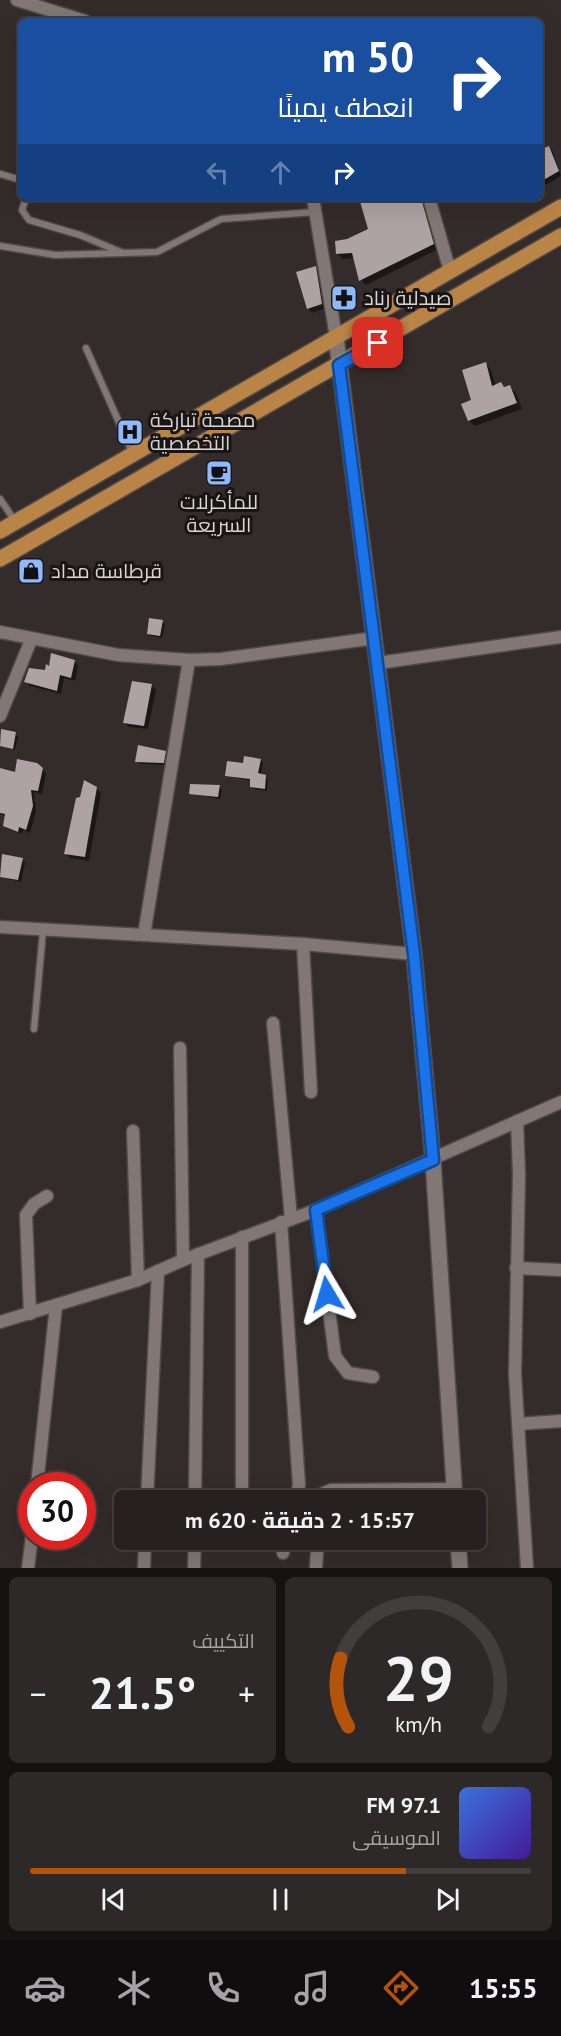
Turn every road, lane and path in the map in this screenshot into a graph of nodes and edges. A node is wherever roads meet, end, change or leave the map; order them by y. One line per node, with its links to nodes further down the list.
1 (17, 0): 2 (street)
2 (74, 18)
3 (0, 174): 4 (lane)
4 (18, 179)
5 (25, 201): 12 (lane)
6 (314, 201): 9 (street)
7 (430, 201): 13 (street)
8 (561, 207): 13 (main road)
9 (315, 212): 12 (lane); 14 (street)
10 (561, 236): 16 (main road)
11 (0, 246): 12 (lane)
12 (127, 255)
13 (450, 271): 14 (main road)
14 (336, 337): 16 (street); 17 (main road)
15 (86, 348): 17 (lane)
16 (339, 365): 21 (main road); 24 (street)
17 (133, 455): 19 (main road)
18 (0, 499): 19 (lane)
19 (16, 522): 20 (main road)
20 (0, 531)
21 (0, 559)
22 (0, 632): 25 (street)
23 (561, 637): 27 (street)
24 (375, 639): 26 (street); 27 (street)
25 (32, 640): 26 (street); 28 (street)
26 (189, 660): 31 (street)
27 (378, 663): 33 (street)
28 (0, 716)
29 (0, 927): 30 (street)
30 (43, 931): 31 (street); 35 (lane)
31 (144, 935): 32 (street)
32 (303, 944): 33 (street); 37 (street)
33 (414, 954): 41 (street)
34 (273, 1023): 44 (street)
35 (34, 1029)
36 (180, 1048): 47 (street)
37 (311, 1092)
38 (561, 1102): 39 (street)
39 (517, 1121): 41 (street); 48 (street)
40 (133, 1131): 51 (street)
41 (433, 1160): 43 (street); 63 (street)
42 (47, 1196): 53 (street)
43 (316, 1210): 44 (street); 55 (street)
44 (286, 1220): 45 (street); 62 (street)
45 (242, 1237): 46 (street); 61 (street)
46 (198, 1254): 47 (street); 60 (street)
47 (183, 1260): 50 (street)
48 (516, 1268): 49 (street); 57 (street)
49 (561, 1270)
50 (158, 1271): 51 (street); 59 (street)
51 (138, 1280): 52 (street)
52 (56, 1306): 53 (street); 58 (street)
53 (30, 1314): 54 (street)
54 (0, 1322)
55 (373, 1377)
56 (561, 1421): 57 (street)
57 (518, 1424): 76 (street)
58 (38, 1472)
59 (147, 1490)
60 (195, 1490)
61 (242, 1490)
62 (298, 1490)
63 (455, 1490)
64 (30, 1550): 71 (street)
65 (145, 1550): 72 (street)
66 (195, 1550): 73 (street)
67 (284, 1550): 70 (street)
68 (317, 1550): 74 (street)
69 (459, 1550): 75 (street)
70 (283, 1553)
71 (28, 1568)
72 (144, 1568)
73 (194, 1568)
74 (316, 1568)
75 (460, 1568)
76 (527, 1568)

